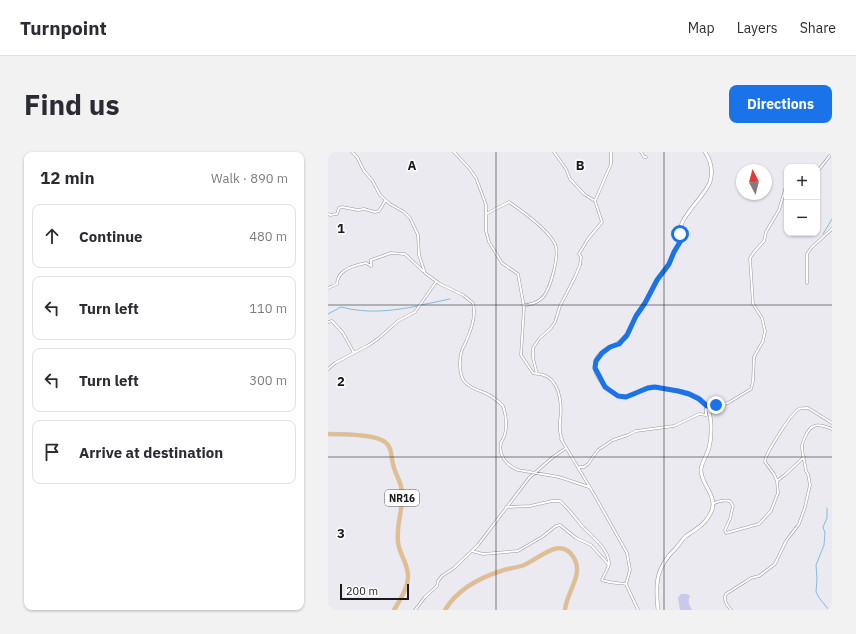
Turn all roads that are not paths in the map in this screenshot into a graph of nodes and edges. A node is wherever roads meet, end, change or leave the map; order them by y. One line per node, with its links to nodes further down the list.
1 (352, 152): 11 (street)
2 (454, 152): 14 (street)
3 (554, 152): 12 (street)
4 (612, 152): 12 (street)
5 (641, 152): 8 (street)
6 (705, 152): 25 (main road)
7 (832, 153): 9 (street)
8 (646, 157)
9 (820, 168)
10 (784, 192): 25 (street)
11 (385, 201): 13 (street); 16 (street)
12 (595, 201): 24 (street)
13 (328, 214)
14 (486, 214): 20 (street); 20 (street)
15 (832, 229): 18 (street)
16 (425, 273): 17 (street); 19 (street)
17 (436, 282): 22 (street); 32 (street)
18 (808, 283)
19 (328, 288)
20 (523, 305): 24 (street)
21 (328, 322): 22 (street)
22 (354, 353): 23 (street)
23 (328, 369)
24 (537, 374): 29 (street)
25 (707, 406): 31 (street); 35 (main road)
26 (832, 423): 33 (street)
27 (832, 428): 30 (street)
28 (328, 434): 40 (main road, NR16)
29 (566, 448): 31 (street); 32 (street)
30 (804, 457): 33 (street); 46 (street)
31 (578, 468): 34 (street)
32 (533, 474): 34 (street); 36 (street)
33 (777, 481): 35 (street)
34 (590, 487): 39 (street)
35 (713, 504): 45 (main road)
36 (506, 507): 37 (street); 38 (street)
37 (472, 551): 38 (street); 41 (street)
38 (609, 565): 39 (street)
39 (626, 584): 44 (street)
40 (394, 610)
41 (415, 610)
42 (444, 610): 43 (main road)
43 (565, 610)
44 (638, 610)
45 (658, 610)
46 (731, 610)

